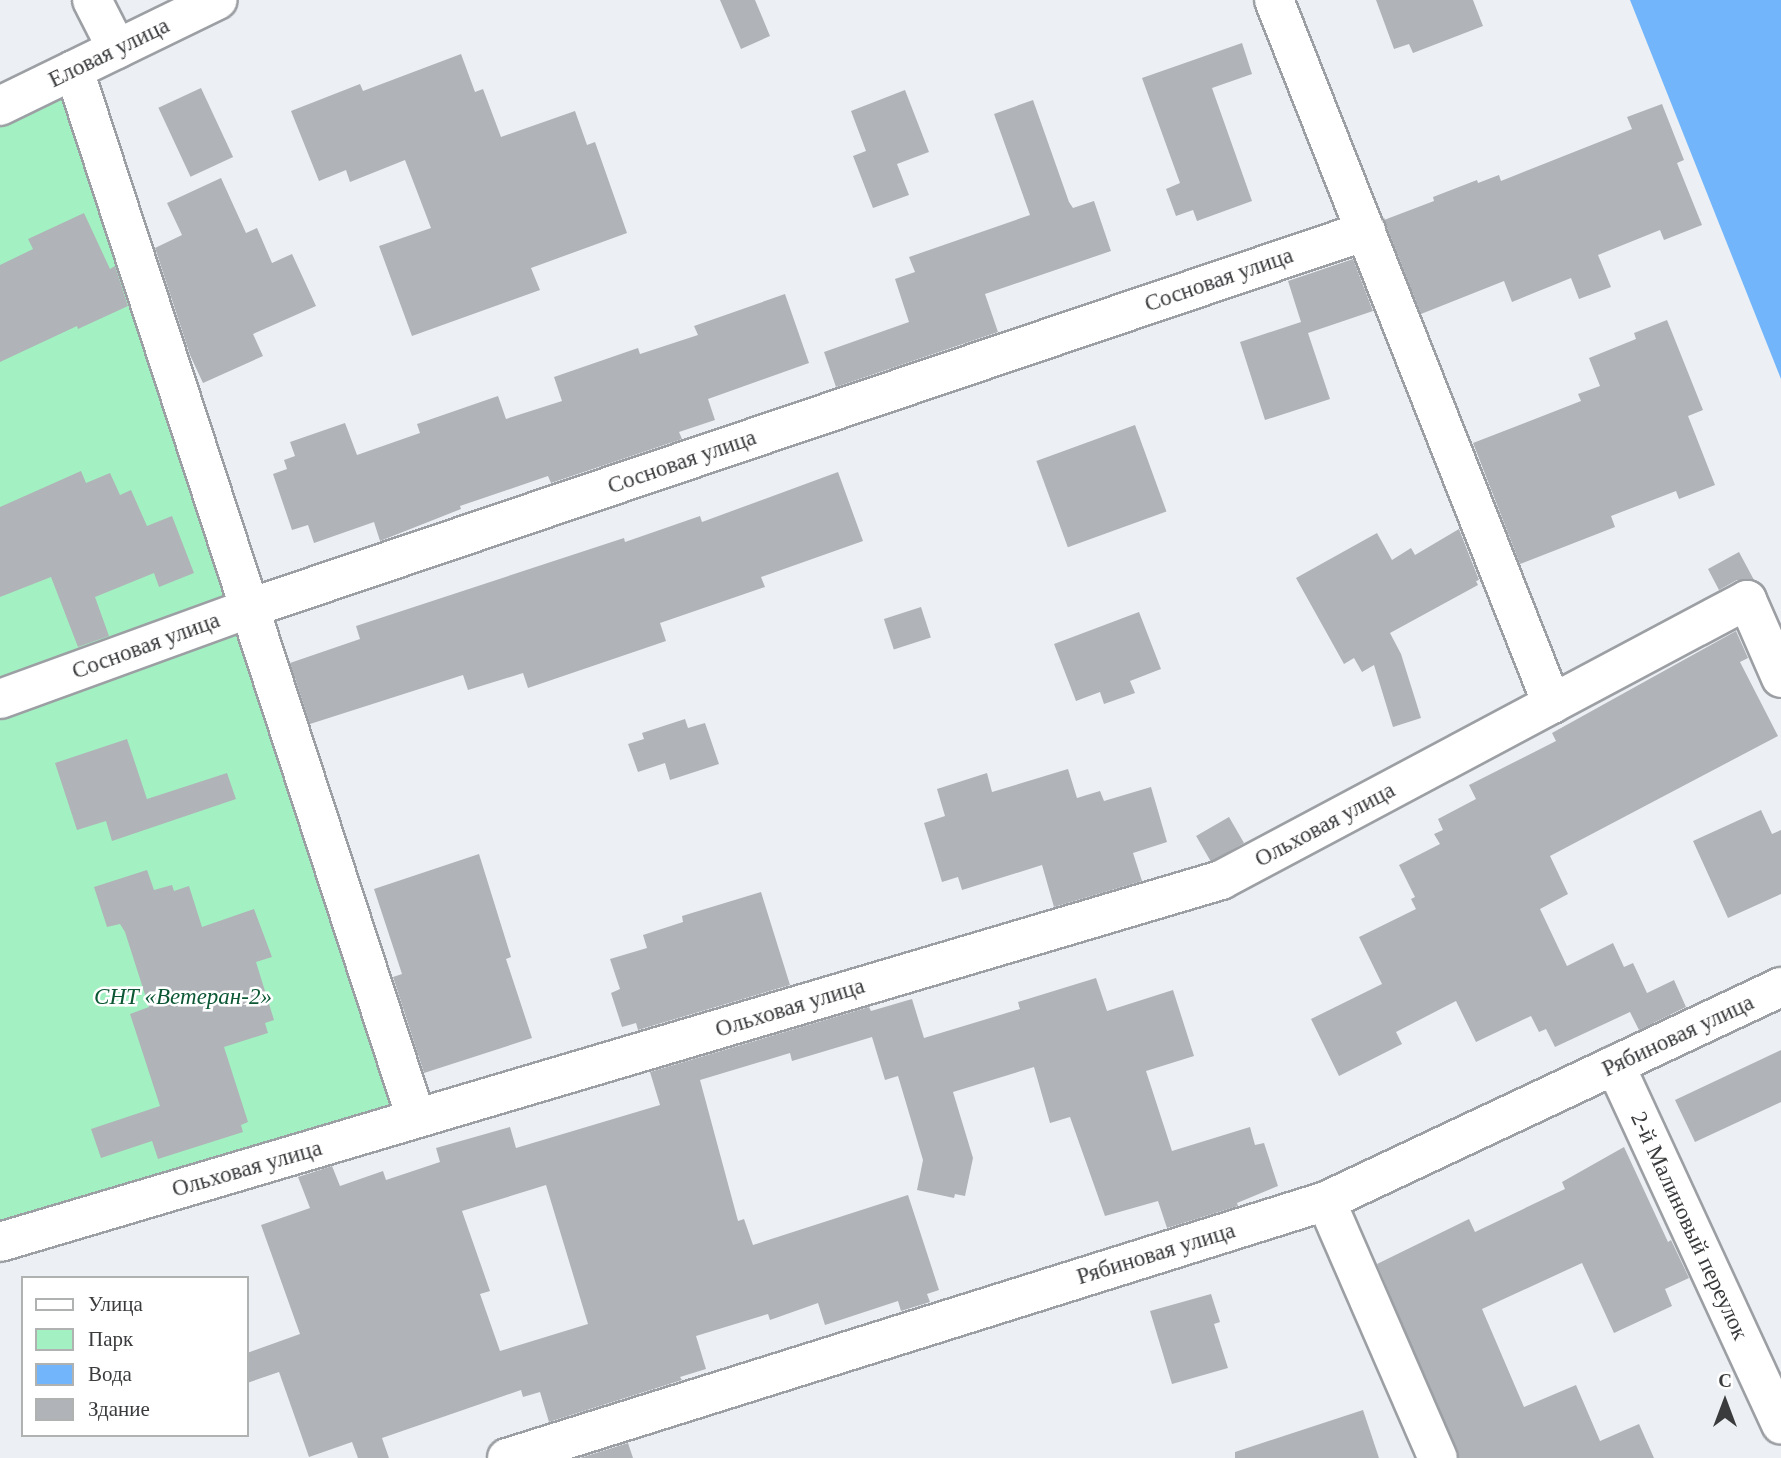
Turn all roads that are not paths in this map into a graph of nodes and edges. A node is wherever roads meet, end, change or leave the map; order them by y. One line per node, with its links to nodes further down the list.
1 (92, 0): 4 (street)
2 (217, 0): 4 (street, Еловая улица)
3 (1274, 0): 7 (street)
4 (117, 49): 5 (street, Еловая улица)
5 (74, 70): 6 (street, Еловая улица); 8 (street)
6 (0, 106)
7 (1366, 231): 8 (street, Сосновая улица); 11 (street)
8 (250, 608): 10 (street, Сосновая улица); 14 (street)
9 (1781, 678): 11 (street, Ольховая улица)
10 (0, 699)
11 (1552, 704): 14 (street, Ольховая улица)
12 (1781, 987): 13 (street, Рябиновая улица)
13 (1615, 1065): 15 (street, Рябиновая улица); 17 (street, 2-й Малиновый переулок)
14 (416, 1118): 16 (street, Ольховая улица)
15 (1326, 1201): 18 (street, Рябиновая улица); 19 (street)
16 (0, 1242)
17 (1781, 1425)
18 (507, 1458)
19 (1438, 1458)

